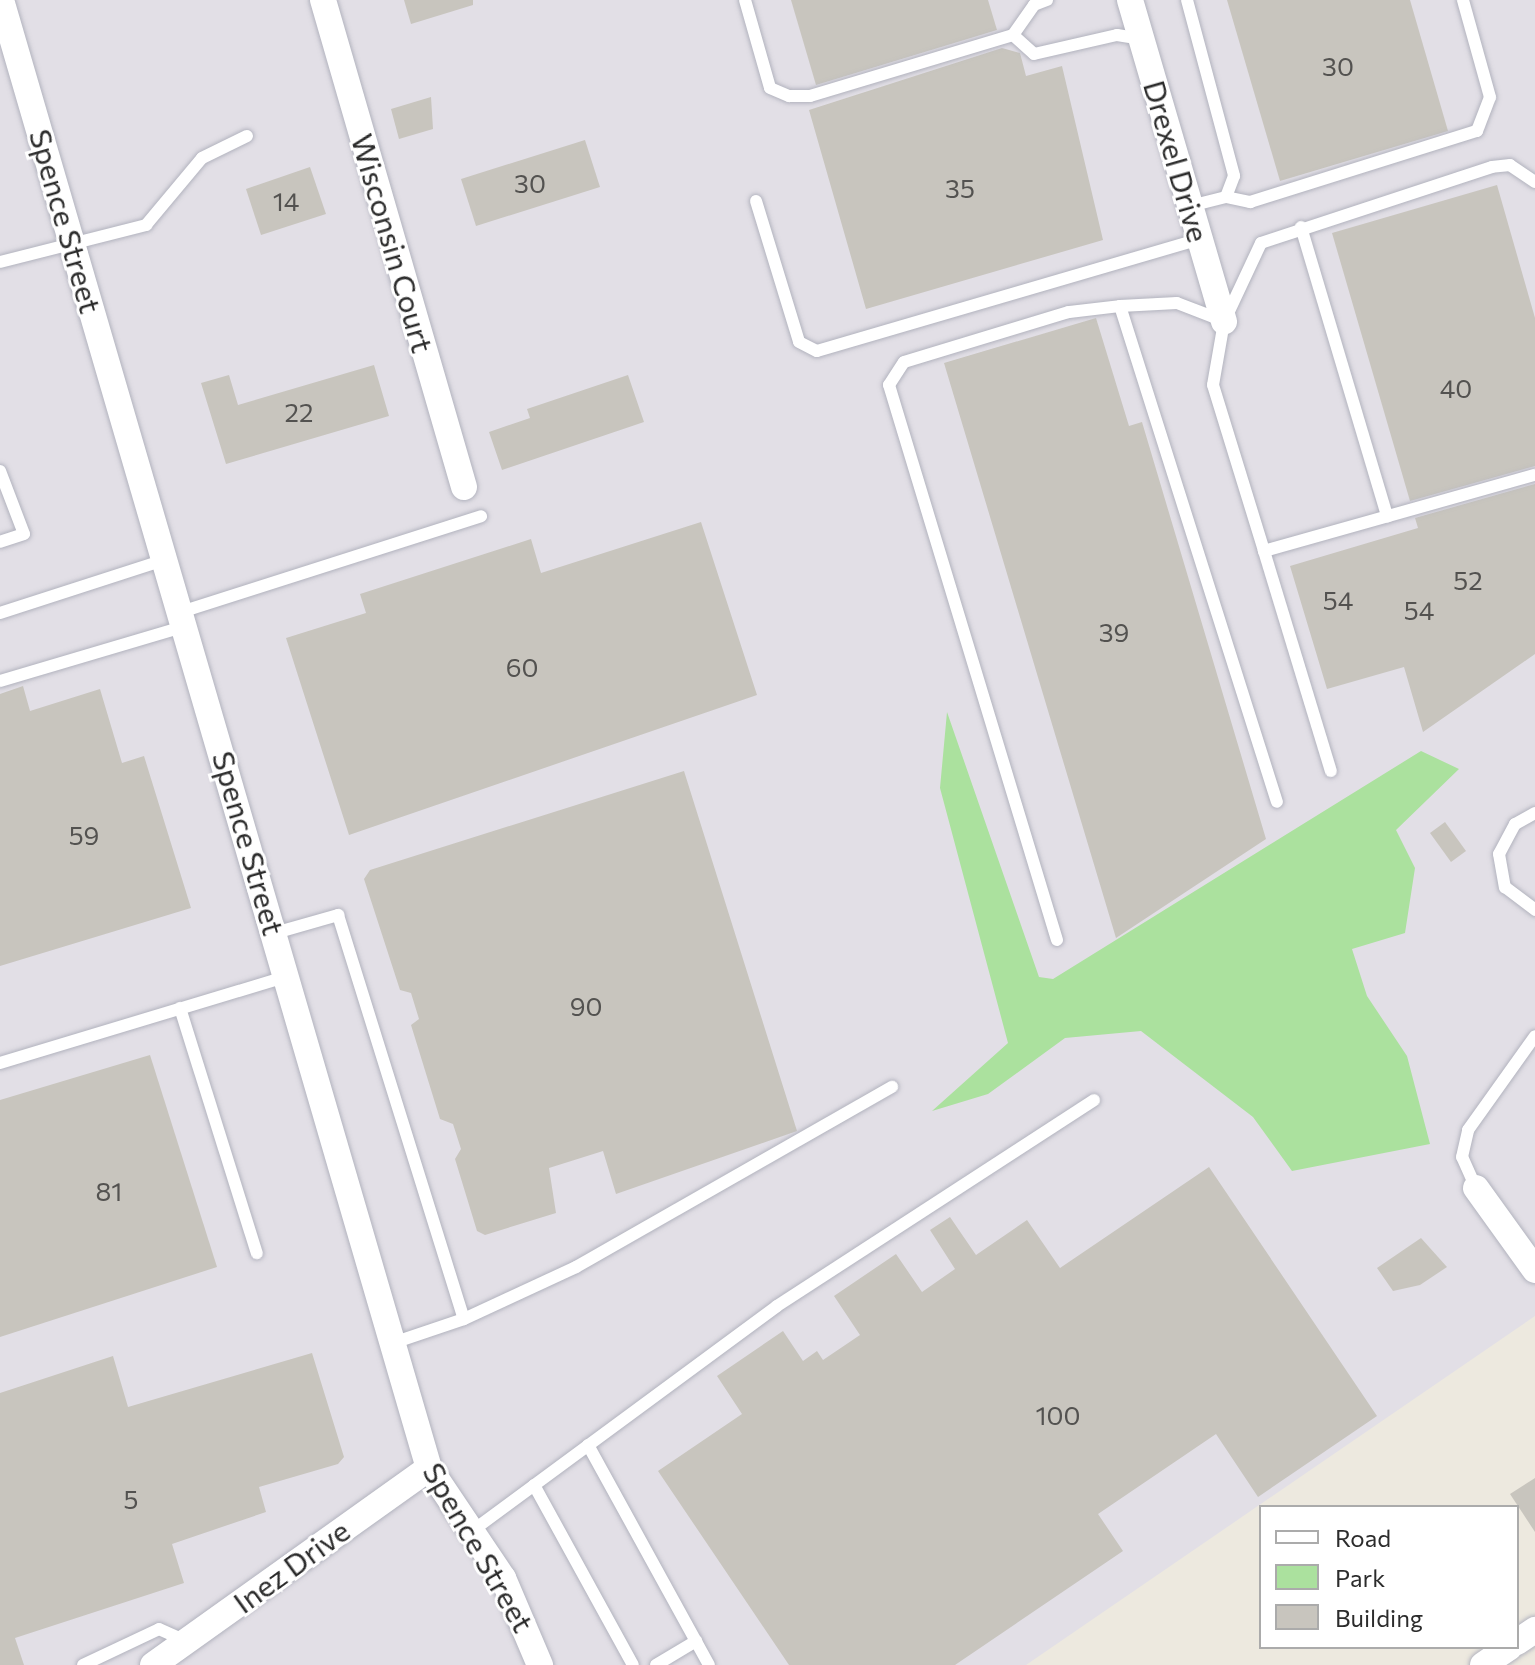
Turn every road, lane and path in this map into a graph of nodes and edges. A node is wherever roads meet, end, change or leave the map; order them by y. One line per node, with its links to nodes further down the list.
1 (1, 0): 17 (street, Spence Street)
2 (323, 0): 23 (street, Wisconsin Court)
3 (745, 0): 8 (lane)
4 (1047, 0): 8 (lane)
5 (1130, 0): 9 (street, Drexel Drive)
6 (1187, 0): 12 (lane)
7 (1463, 0): 12 (lane)
8 (1013, 35): 9 (lane)
9 (1141, 39): 14 (street, Drexel Drive)
10 (247, 136): 17 (lane)
11 (1535, 182): 15 (lane)
12 (1226, 197): 14 (lane)
13 (756, 201): 16 (lane)
14 (1190, 206): 16 (street, Drexel Drive)
15 (1301, 227): 20 (lane); 25 (lane)
16 (1200, 239): 20 (street, Drexel Drive)
17 (72, 240): 18 (lane); 28 (street, Spence Street)
18 (0, 262)
19 (1120, 306): 20 (lane); 33 (lane); 37 (lane)
20 (1224, 322): 27 (lane)
21 (0, 471): 26 (lane)
22 (1535, 475): 25 (lane)
23 (464, 487)
24 (481, 516): 30 (lane)
25 (1387, 516): 27 (lane)
26 (0, 542)
27 (1264, 551): 32 (lane)
28 (166, 560): 29 (lane); 30 (street, Spence Street)
29 (0, 613)
30 (183, 619): 31 (lane); 36 (street, Spence Street)
31 (0, 681)
32 (1331, 771)
33 (1277, 802)
34 (1535, 813): 35 (lane)
35 (1535, 910)
36 (275, 933): 38 (street, Spence Street); 47 (lane)
37 (1057, 940)
38 (288, 976): 39 (lane); 48 (street, Spence Street)
39 (180, 1008): 41 (lane); 45 (lane)
40 (1535, 1036): 44 (lane)
41 (0, 1063)
42 (892, 1087): 47 (lane)
43 (1094, 1100): 49 (lane)
44 (1476, 1188): 46 (street)
45 (257, 1253)
46 (1535, 1270)
47 (464, 1319): 48 (lane)
48 (393, 1343): 50 (street, Spence Street)
49 (588, 1445): 51 (lane); 54 (lane)
50 (429, 1468): 52 (street, Spence Street); 53 (street, Inez Drive)
51 (534, 1485): 52 (lane); 59 (lane)
52 (472, 1531): 58 (street, Spence Street)
53 (186, 1641): 56 (lane); 57 (street, Inez Drive)
54 (696, 1641): 60 (lane); 61 (lane)
55 (1507, 1649): 62 (street)
56 (83, 1665)
57 (153, 1665)
58 (540, 1665)
59 (633, 1665)
60 (656, 1665)
61 (709, 1665)
62 (1483, 1665)

